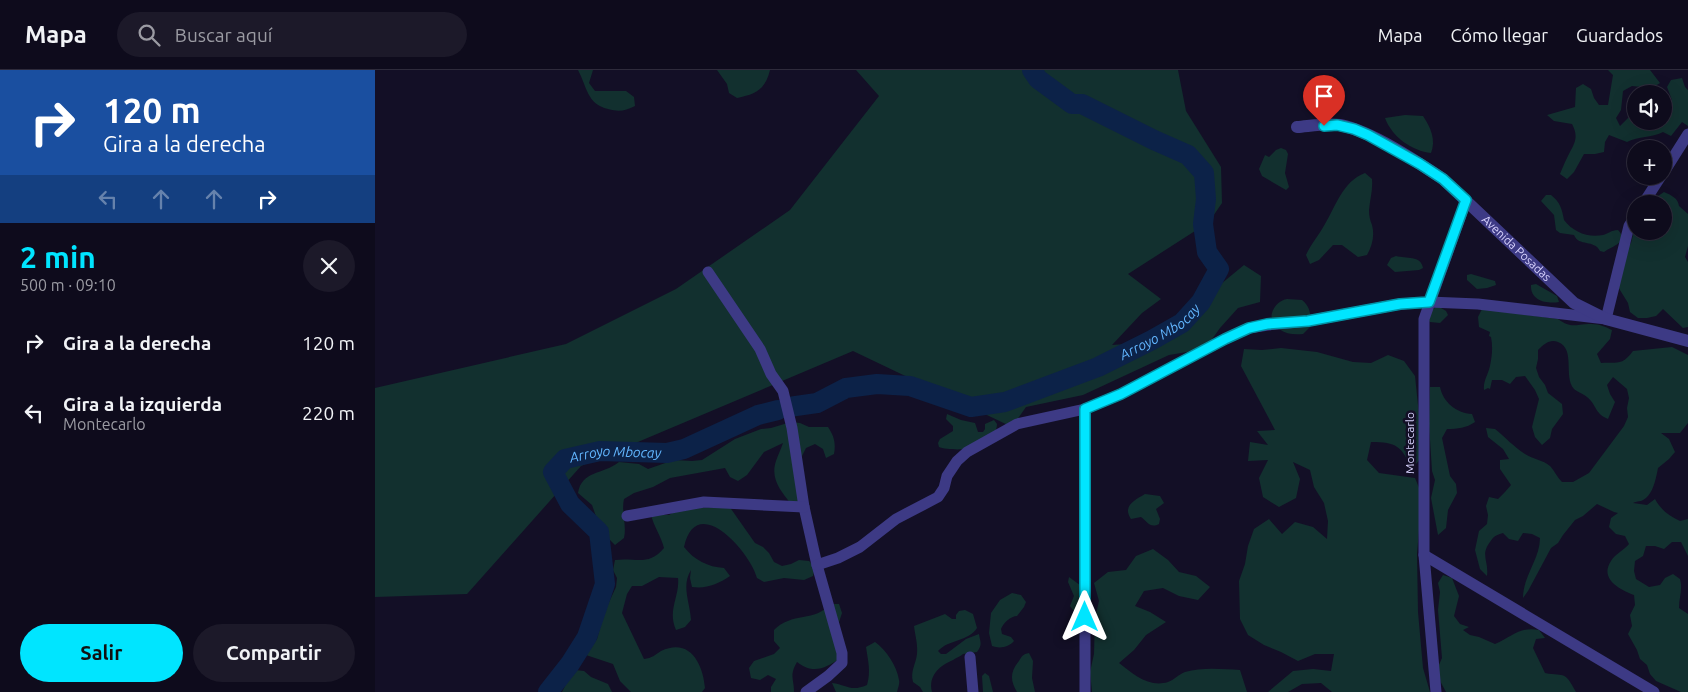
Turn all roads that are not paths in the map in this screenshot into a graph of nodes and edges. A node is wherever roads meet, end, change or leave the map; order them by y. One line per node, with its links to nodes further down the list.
1 (1297, 127): 4 (street, Avenida Posadas)
2 (1688, 134): 3 (street)
3 (1672, 159)
4 (1466, 200): 7 (street, Montecarlo); 8 (street, Avenida Posadas)
5 (1627, 234): 8 (street)
6 (708, 272): 11 (street)
7 (1429, 302): 8 (street); 10 (street); 13 (street, Montecarlo)
8 (1606, 319): 9 (street, Avenida Posadas)
9 (1688, 341)
10 (1085, 409): 14 (street); 18 (street)
11 (804, 507): 12 (street); 14 (street)
12 (627, 516)
13 (1424, 555): 19 (street, Montecarlo); 20 (street)
14 (817, 565): 16 (street)
15 (970, 657): 17 (street)
16 (806, 692)
17 (973, 692)
18 (1085, 692)
19 (1436, 692)
20 (1653, 692)

